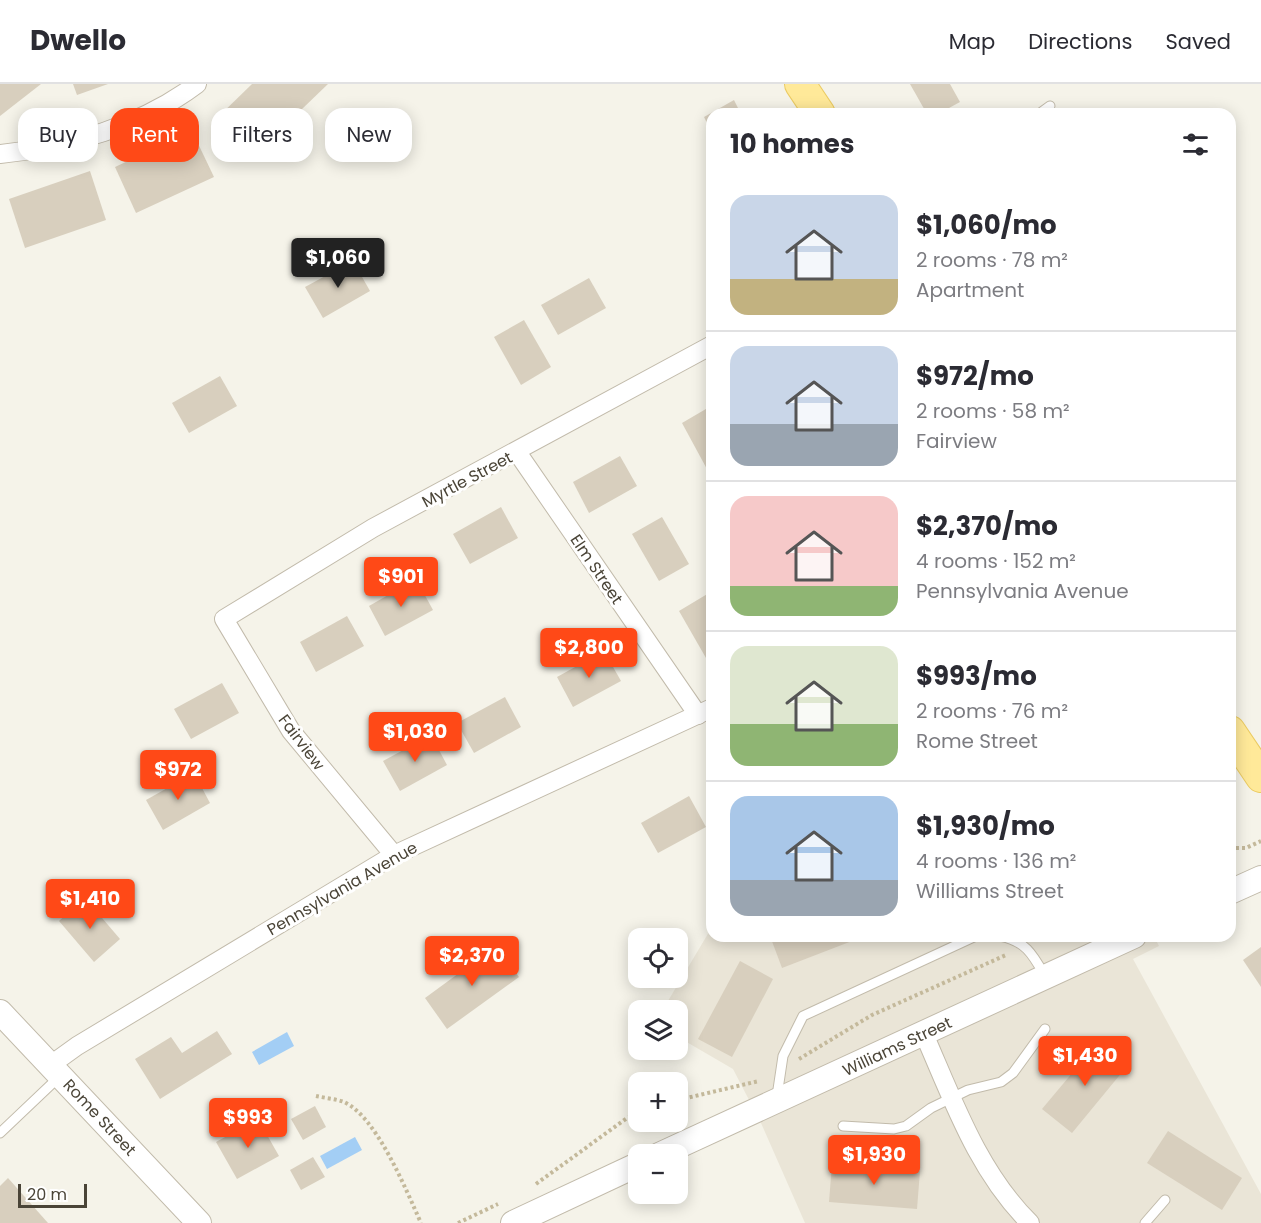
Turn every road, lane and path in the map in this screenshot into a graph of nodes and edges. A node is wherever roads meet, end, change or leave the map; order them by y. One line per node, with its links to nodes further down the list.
1 (197, 84): 6 (street)
2 (800, 84): 4 (main road)
3 (1050, 106): 5 (lane)
4 (815, 108)
5 (1047, 108)
6 (0, 154)
7 (706, 348): 8 (street, Myrtle Street)
8 (517, 452): 9 (street, Myrtle Street); 10 (street, Elm Street)
9 (224, 618): 15 (street, Fairview)
10 (705, 712): 15 (street, Pennsylvania Avenue)
11 (1236, 740): 12 (main road)
12 (1261, 777)
13 (1261, 841): 14 (path)
14 (1236, 848)
15 (394, 855): 27 (street, Pennsylvania Avenue)
16 (1261, 878): 17 (street)
17 (1236, 889)
18 (963, 942): 32 (lane)
19 (1020, 942): 22 (lane)
20 (1121, 942): 22 (street, Williams Street)
21 (1014, 951): 26 (path)
22 (1045, 976): 25 (street, Williams Street)
23 (0, 1012): 27 (street, Rome Street)
24 (1045, 1029): 30 (lane)
25 (924, 1034): 30 (street); 32 (street, Williams Street)
26 (794, 1062)
27 (56, 1070): 35 (lane); 41 (street, Rome Street)
28 (764, 1080): 31 (path)
29 (316, 1096): 42 (path)
30 (952, 1098): 34 (lane); 45 (street)
31 (688, 1099)
32 (777, 1100): 36 (street, Williams Street)
33 (628, 1118): 38 (path)
34 (843, 1126)
35 (0, 1132)
36 (683, 1144)
37 (628, 1169): 44 (street)
38 (527, 1189)
39 (1165, 1200): 46 (lane)
40 (500, 1203): 43 (path)
41 (199, 1223)
42 (421, 1223)
43 (458, 1223)
44 (513, 1223)
45 (1030, 1223)
46 (1145, 1223)

